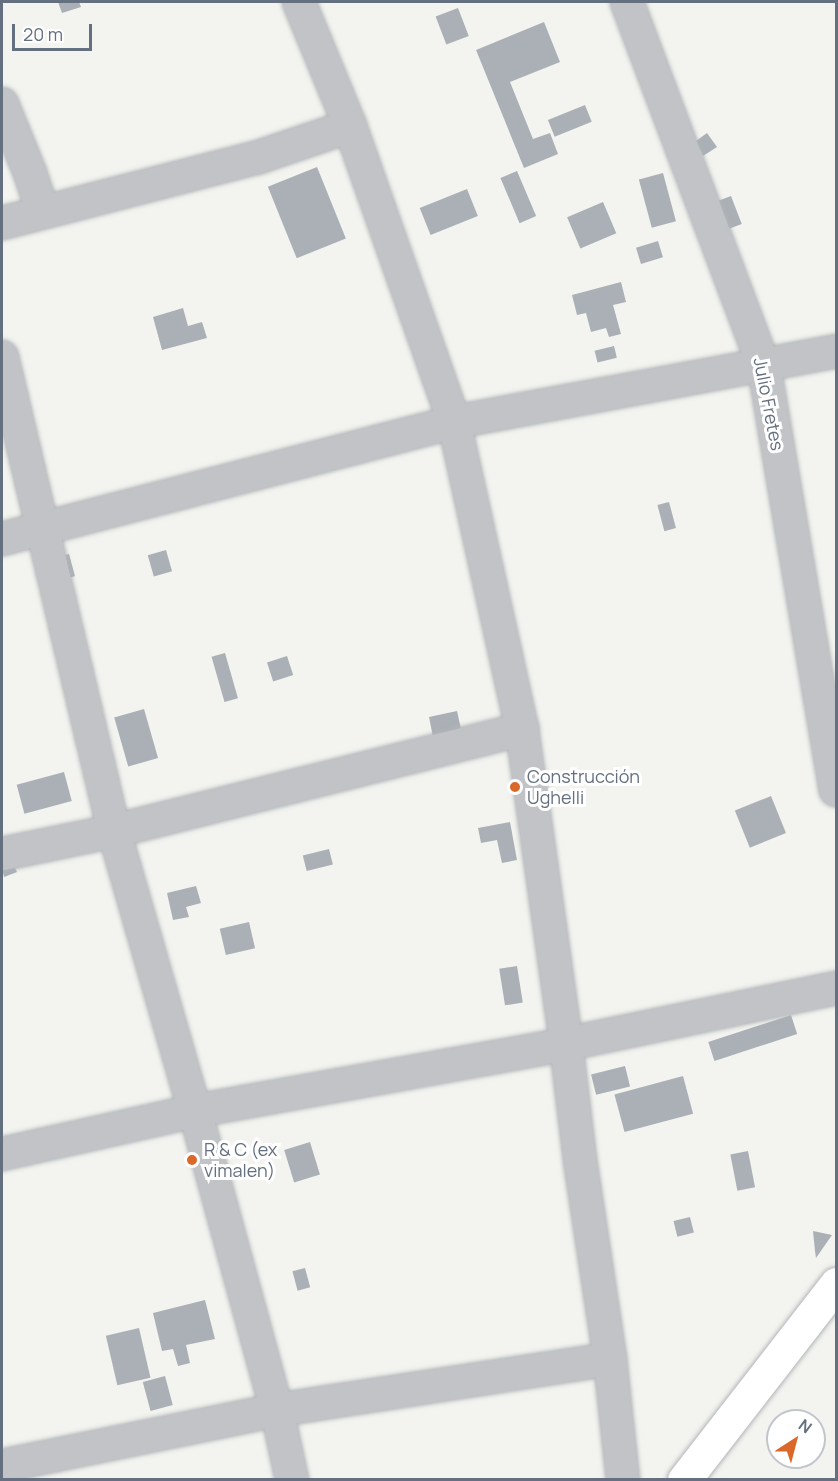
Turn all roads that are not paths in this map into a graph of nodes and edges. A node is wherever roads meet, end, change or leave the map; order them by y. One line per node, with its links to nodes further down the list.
1 (299, 2): 4 (street)
2 (627, 2): 9 (street, Julio Fretes)
3 (2, 104): 5 (street)
4 (350, 126): 5 (street); 10 (street)
5 (43, 212): 6 (street)
6 (2, 223)
7 (837, 351): 9 (street)
8 (2, 357): 11 (street)
9 (764, 366): 10 (street); 14 (street, Julio Fretes)
10 (454, 422): 11 (street); 13 (street)
11 (41, 530): 12 (street); 15 (street)
12 (2, 539)
13 (522, 729): 15 (street); 18 (street)
14 (837, 790)
15 (114, 831): 16 (street); 19 (street)
16 (2, 854)
17 (837, 988): 18 (street)
18 (566, 1044): 19 (street); 22 (street)
19 (195, 1111): 20 (street); 23 (street)
20 (2, 1154)
21 (837, 1284): 27 (main road)
22 (610, 1359): 23 (street); 26 (street)
23 (277, 1410): 24 (street); 25 (street)
24 (2, 1466)
25 (292, 1479)
26 (623, 1479)
27 (684, 1479)

